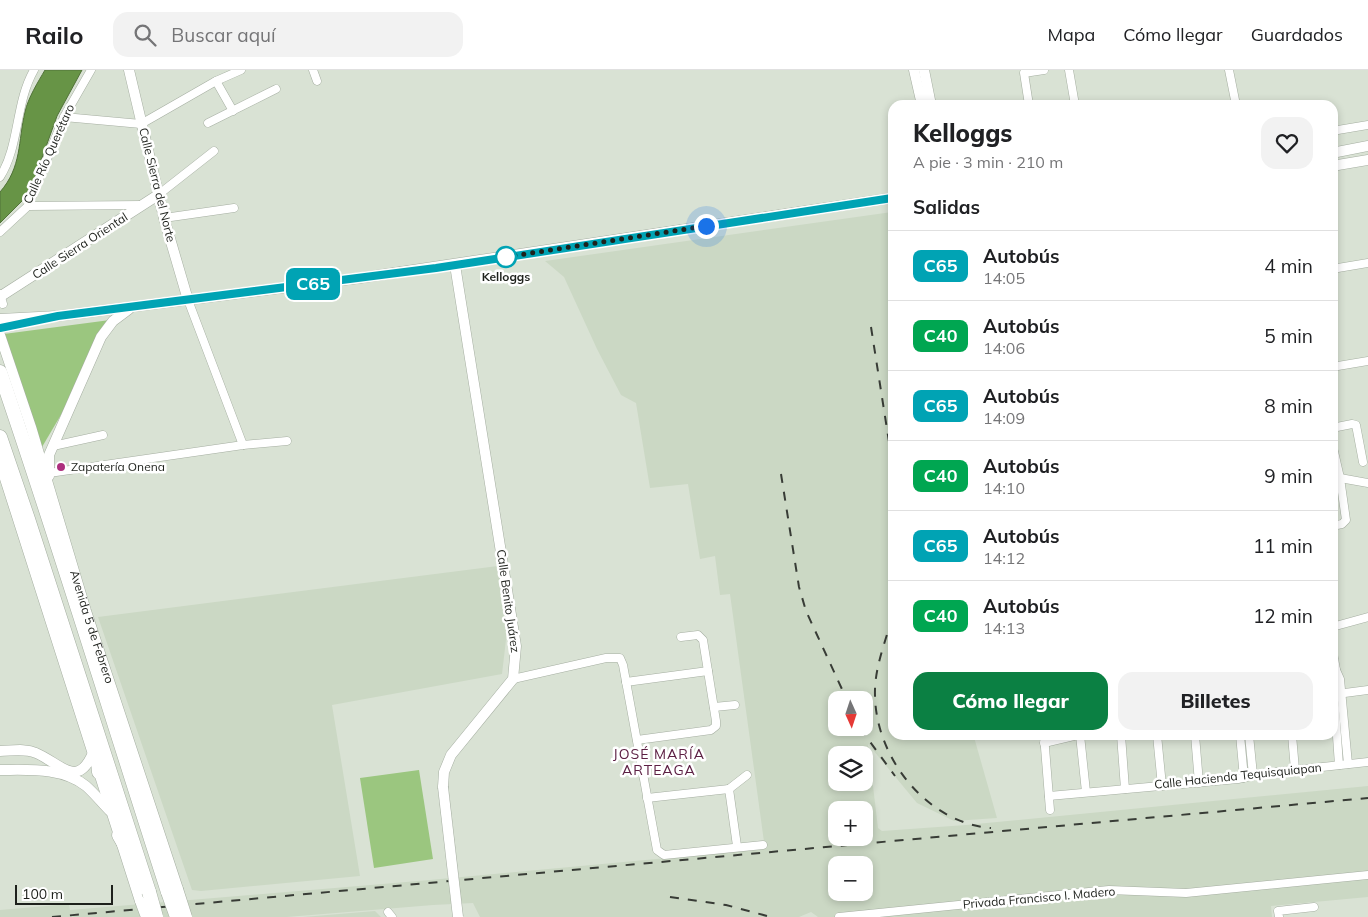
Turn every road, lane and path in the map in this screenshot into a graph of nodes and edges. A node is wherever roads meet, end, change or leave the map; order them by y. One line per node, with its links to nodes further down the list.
1 (34, 70): 30 (street)
2 (91, 70): 20 (street, Calle Río Querétaro)
3 (129, 70): 22 (main road, Calle Sierra del Norte)
4 (241, 70): 11 (street)
5 (313, 70): 12 (street)
6 (914, 70): 14 (main road)
7 (924, 70): 15 (main road)
8 (1044, 70): 16 (street)
9 (1069, 70): 17 (street)
10 (1229, 70): 18 (street)
11 (216, 81): 19 (street); 22 (street)
12 (317, 81)
13 (276, 89): 19 (street)
14 (921, 100)
15 (930, 100)
16 (1028, 100)
17 (1074, 100)
18 (1235, 100)
19 (234, 111): 21 (street)
20 (64, 117): 22 (street); 33 (street, Calle Río Querétaro)
21 (208, 123)
22 (141, 124): 31 (main road, Calle Sierra del Norte)
23 (1368, 125): 24 (street)
24 (1338, 130)
25 (1368, 146): 27 (main road)
26 (214, 150): 31 (street)
27 (1338, 152)
28 (1368, 160): 29 (main road)
29 (1338, 165)
30 (0, 178)
31 (158, 195): 34 (main road, Calle Sierra Oriental); 36 (main road, Calle Sierra del Norte)
32 (888, 199): 39 (main road)
33 (28, 206): 34 (street); 37 (street, Calle Río Querétaro)
34 (142, 206): 41 (main road, Calle Sierra Oriental)
35 (234, 208): 36 (street)
36 (164, 218): 42 (main road, Calle Sierra del Norte)
37 (0, 232)
38 (1368, 263): 40 (street)
39 (455, 265): 42 (main road); 76 (main road, Calle Benito Juárez)
40 (1338, 268)
41 (2, 298)
42 (188, 300): 43 (main road); 57 (street)
43 (132, 307): 44 (main road); 58 (main road)
44 (58, 316): 45 (main road); 46 (main road)
45 (0, 319)
46 (0, 328)
47 (0, 335): 65 (main road, Avenida 5 de Febrero)
48 (1368, 360): 49 (street)
49 (1338, 367)
50 (0, 372): 70 (highway, Avenida 5 de Febrero)
51 (1338, 427): 56 (street)
52 (103, 435): 58 (street)
53 (0, 437): 67 (highway)
54 (286, 441): 57 (street)
55 (1368, 441): 56 (street)
56 (1359, 442): 60 (street)
57 (243, 445): 62 (street)
58 (53, 446): 62 (main road)
59 (0, 462): 66 (main road)
60 (1363, 462)
61 (1338, 469): 63 (street)
62 (49, 473): 65 (main road)
63 (1340, 478): 64 (street); 68 (street)
64 (1368, 483)
65 (49, 487): 71 (main road, Avenida 5 de Febrero)
66 (5, 492): 69 (main road)
67 (28, 520): 69 (highway); 84 (highway)
68 (1338, 525)
69 (34, 569): 98 (main road)
70 (69, 582): 71 (highway); 95 (highway, Avenida 5 de Febrero)
71 (86, 611): 81 (main road, Avenida 5 de Febrero)
72 (1368, 618): 73 (street)
73 (1338, 626)
74 (681, 637): 75 (street)
75 (708, 670): 77 (street); 83 (street)
76 (513, 679): 77 (street); 132 (main road, bridge)
77 (626, 682): 85 (street)
78 (1368, 690): 79 (street)
79 (1338, 694)
80 (735, 704): 83 (street)
81 (118, 706): 95 (highway); 121 (main road, Avenida 5 de Febrero)
82 (1338, 706): 100 (street)
83 (714, 708): 85 (street)
84 (93, 720): 105 (highway); 123 (highway)
85 (637, 740): 114 (street)
86 (1044, 740): 113 (street)
87 (1080, 740): 112 (street)
88 (1121, 740): 111 (street)
89 (1157, 740): 109 (street)
90 (1195, 740): 108 (street)
91 (1241, 740): 107 (street)
92 (1249, 740): 107 (street)
93 (1292, 740): 104 (street)
94 (1338, 740): 101 (street)
95 (120, 744): 116 (highway, Avenida 5 de Febrero)
96 (24, 750): 97 (main road); 98 (main road); 103 (main road)
97 (0, 751)
98 (93, 754): 105 (main road)
99 (1368, 762): 100 (street, Calle Hacienda Tequisquiapan)
100 (1348, 764): 101 (street, Calle Hacienda Tequisquiapan)
101 (1339, 765): 104 (street, Calle Hacienda Tequisquiapan)
102 (0, 770): 103 (main road)
103 (25, 770): 117 (main road)
104 (1295, 770): 107 (street, Calle Hacienda Tequisquiapan)
105 (99, 772): 117 (main road)
106 (747, 775): 110 (street)
107 (1248, 776): 108 (street, Calle Hacienda Tequisquiapan)
108 (1199, 783): 109 (street, Calle Hacienda Tequisquiapan)
109 (1162, 786): 111 (street, Calle Hacienda Tequisquiapan)
110 (729, 789): 114 (street); 120 (street)
111 (1125, 789): 112 (street, Calle Hacienda Tequisquiapan)
112 (1086, 792): 113 (street, Calle Hacienda Tequisquiapan)
113 (1049, 796): 115 (street)
114 (647, 798): 120 (street)
115 (1050, 810)
116 (142, 812): 121 (highway); 124 (highway, Avenida 5 de Febrero)
117 (112, 813): 118 (main road)
118 (119, 835): 123 (highway); 125 (main road)
119 (763, 845): 120 (street)
120 (738, 846)
121 (167, 856): 124 (main road, Avenida 5 de Febrero)
122 (1368, 875): 134 (street, Privada Francisco I. Madero)
123 (145, 878): 125 (highway)
124 (173, 891): 130 (highway, Avenida 5 de Febrero, bridge); 131 (main road, Avenida 5 de Febrero, bridge)
125 (143, 892): 128 (main road, bridge); 129 (highway, bridge)
126 (1314, 907): 127 (street)
127 (1279, 914)
128 (146, 917)
129 (156, 917)
130 (177, 917)
131 (187, 917)
132 (458, 917)
133 (839, 917): 134 (street, Privada Francisco I. Madero)
134 (849, 917)

